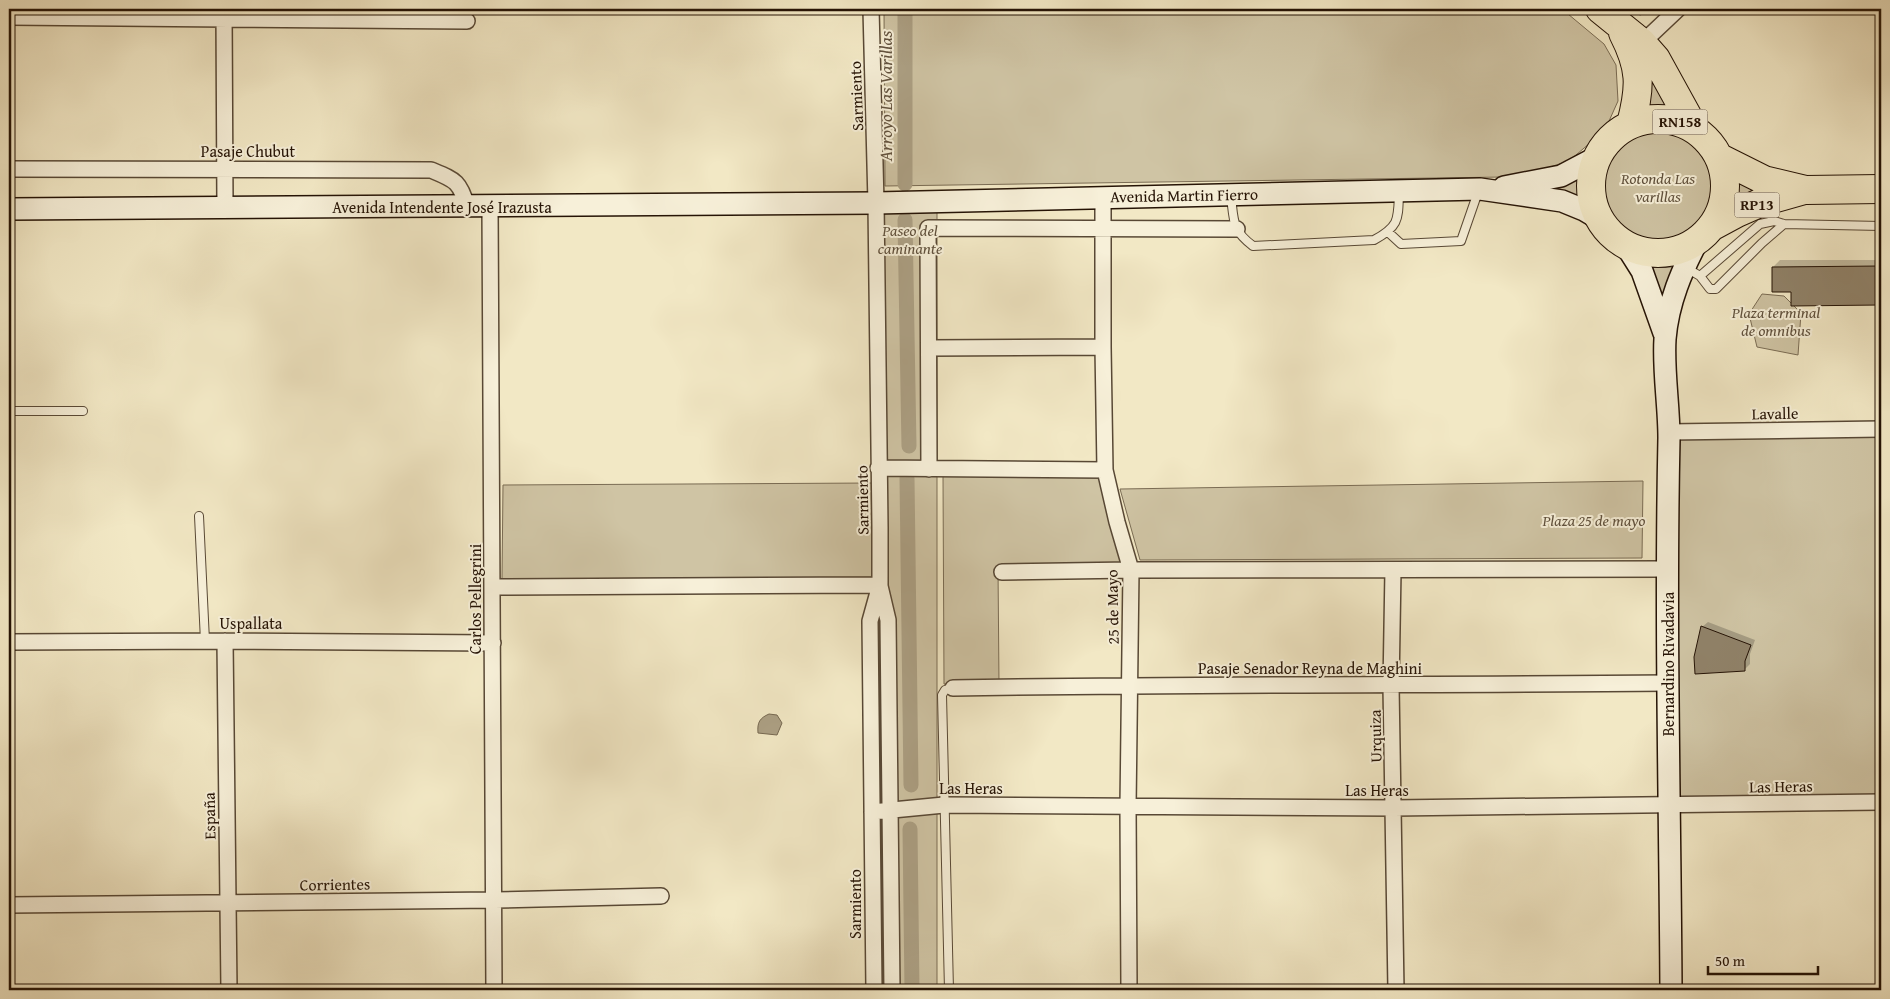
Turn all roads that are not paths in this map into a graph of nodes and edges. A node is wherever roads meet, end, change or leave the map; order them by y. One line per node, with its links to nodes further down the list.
1 (871, 9): 20 (street, Sarmiento)
2 (1678, 9): 7 (street)
3 (224, 14): 5 (street); 6 (street); 12 (street)
4 (1609, 16): 7 (highway, RN158); 8 (highway, RN158)
5 (9, 17)
6 (467, 20)
7 (1642, 43): 9 (highway, RN158)
8 (1631, 124): 9 (highway, RN158); 10 (highway, RN158)
9 (1694, 128): 11 (highway, RN158)
10 (1597, 158): 14 (main road, Avenida Martin Fierro); 25 (highway, RN158)
11 (1720, 158): 17 (highway, RP13); 31 (highway, RN158)
12 (225, 168): 13 (street, Pasaje Chubut); 21 (street, Pasaje Chubut); 23 (street)
13 (9, 169)
14 (1485, 189): 16 (main road, Avenida Martin Fierro); 25 (main road, Avenida Martin Fierro); 30 (lane)
15 (1881, 189): 17 (highway, RP13)
16 (1399, 190): 18 (main road, Avenida Martin Fierro); 30 (lane)
17 (1806, 190): 31 (highway, RP13)
18 (1231, 194): 19 (main road, Avenida Martin Fierro); 29 (lane)
19 (1103, 197): 20 (main road, Avenida Martin Fierro); 28 (street, 25 de Mayo)
20 (876, 203): 22 (main road, Avenida Intendente José Irazusta); 42 (street, Sarmiento)
21 (467, 207): 22 (main road, Avenida Intendente José Irazusta); 23 (main road, Avenida Intendente José Irazusta)
22 (490, 207): 51 (street, Carlos Pellegrini)
23 (225, 208): 24 (main road, Avenida Intendente José Irazusta)
24 (9, 209)
25 (1600, 220): 32 (highway, RN158)
26 (1784, 224): 27 (lane); 34 (lane); 34 (lane)
27 (1881, 226)
28 (1103, 228): 29 (street); 36 (street, 25 de Mayo); 37 (street)
29 (1236, 229): 30 (lane)
30 (1388, 232)
31 (1705, 233): 33 (highway, RN158); 34 (main road, Bernardino Rivadavia / RN158)
32 (1625, 244): 33 (highway, RN158); 35 (main road, Bernardino Rivadavia / RN158)
33 (1661, 253): 34 (lane)
34 (1692, 271): 35 (main road, Bernardino Rivadavia / RN158)
35 (1665, 338): 41 (main road, Bernardino Rivadavia / RN158)
36 (1103, 347): 37 (street); 44 (street, 25 de Mayo)
37 (928, 348): 43 (street)
38 (9, 411): 39 (lane)
39 (83, 411)
40 (1881, 429): 41 (street, Lavalle)
41 (1669, 432): 46 (main road, Bernardino Rivadavia / RN158)
42 (878, 468): 43 (street); 50 (street, Sarmiento)
43 (929, 469): 44 (street)
44 (1105, 470): 47 (street, 25 de Mayo)
45 (199, 516): 52 (lane)
46 (1667, 569): 48 (street); 56 (main road, Bernardino Rivadavia / RN158)
47 (1131, 570): 48 (street); 49 (street); 57 (street, 25 de Mayo)
48 (1393, 570): 58 (street, Urquiza)
49 (1002, 572)
50 (880, 585): 51 (street); 65 (street); 66 (street, Sarmiento)
51 (493, 587): 55 (street, Carlos Pellegrini)
52 (205, 641): 53 (street, Uspallata); 54 (street, Uspallata)
53 (225, 641): 55 (street, Uspallata); 69 (street, España)
54 (9, 642)
55 (493, 643): 68 (street, Carlos Pellegrini)
56 (1668, 683): 58 (street, Pasaje Senador Reyna de Maghini); 62 (main road, Bernardino Rivadavia / RN158)
57 (1129, 685): 58 (street, Pasaje Senador Reyna de Maghini); 59 (street, Pasaje Senador Reyna de Maghini); 63 (street, 25 de Mayo)
58 (1391, 686): 64 (street, Urquiza)
59 (953, 688): 61 (lane)
60 (1881, 802): 62 (street, Las Heras)
61 (944, 805): 63 (street, Las Heras); 65 (street, Las Heras); 75 (lane)
62 (1670, 805): 64 (street, Las Heras); 78 (main road, Bernardino Rivadavia / RN158)
63 (1128, 807): 64 (street, Las Heras); 76 (street, 25 de Mayo)
64 (1394, 808): 77 (street, Urquiza)
65 (890, 810): 66 (street, Las Heras); 74 (street)
66 (872, 812): 73 (street, Sarmiento)
67 (661, 896): 68 (street, Corrientes)
68 (494, 900): 69 (street, Corrientes); 72 (street, Carlos Pellegrini)
69 (228, 903): 70 (street, Corrientes); 71 (street, España)
70 (9, 905)
71 (229, 990)
72 (494, 990)
73 (874, 990)
74 (892, 990)
75 (949, 990)
76 (1129, 990)
77 (1396, 990)
78 (1671, 990)

